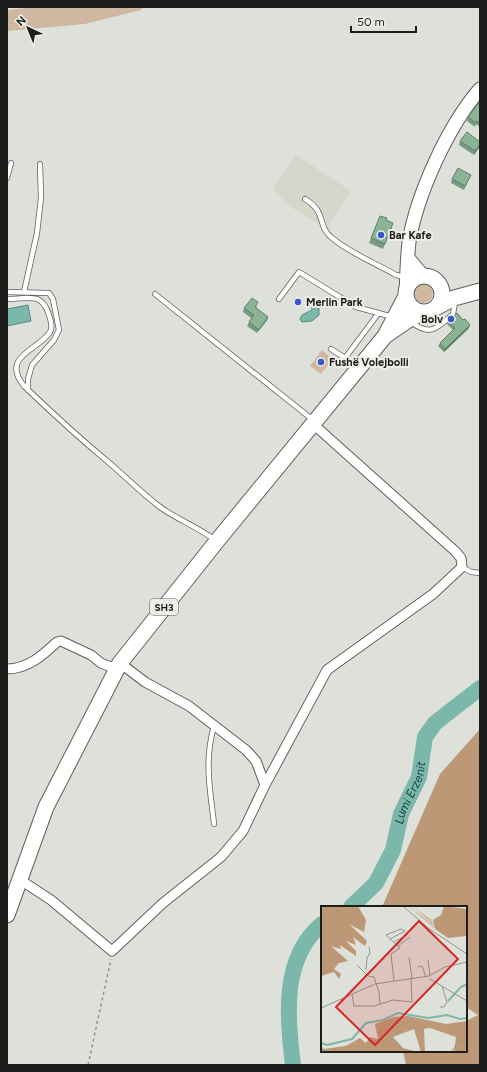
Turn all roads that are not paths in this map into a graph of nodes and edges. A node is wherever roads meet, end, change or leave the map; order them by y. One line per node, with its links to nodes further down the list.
1 (480, 89): 6 (main road)
2 (11, 163): 4 (lane)
3 (40, 164): 12 (lane)
4 (7, 178)
5 (304, 199): 8 (lane)
6 (408, 258): 7 (main road); 8 (main road)
7 (423, 276): 8 (main road, SH3); 9 (main road)
8 (406, 288): 17 (main road); 19 (main road, SH3)
9 (441, 289): 10 (main road, SH3); 17 (main road)
10 (480, 291): 14 (main road, SH3)
11 (7, 292): 12 (lane)
12 (24, 292): 21 (lane)
13 (155, 294): 22 (lane)
14 (454, 298): 17 (main road, SH3); 19 (lane)
15 (7, 299): 21 (lane)
16 (280, 299): 18 (lane)
17 (431, 310): 19 (main road, SH3)
18 (378, 314): 19 (lane); 20 (lane)
19 (401, 318): 22 (main road, SH3)
20 (331, 349)
21 (28, 390): 23 (lane)
22 (313, 422): 23 (main road, SH3); 24 (street)
23 (217, 541): 26 (main road, SH3)
24 (462, 567): 25 (lane); 29 (street)
25 (480, 573)
26 (120, 663): 27 (street); 28 (street); 31 (main road, SH3)
27 (7, 669)
28 (214, 726): 29 (street); 30 (lane)
29 (265, 785): 31 (street)
30 (214, 824)
31 (19, 880): 32 (main road, SH3)
32 (7, 916)

